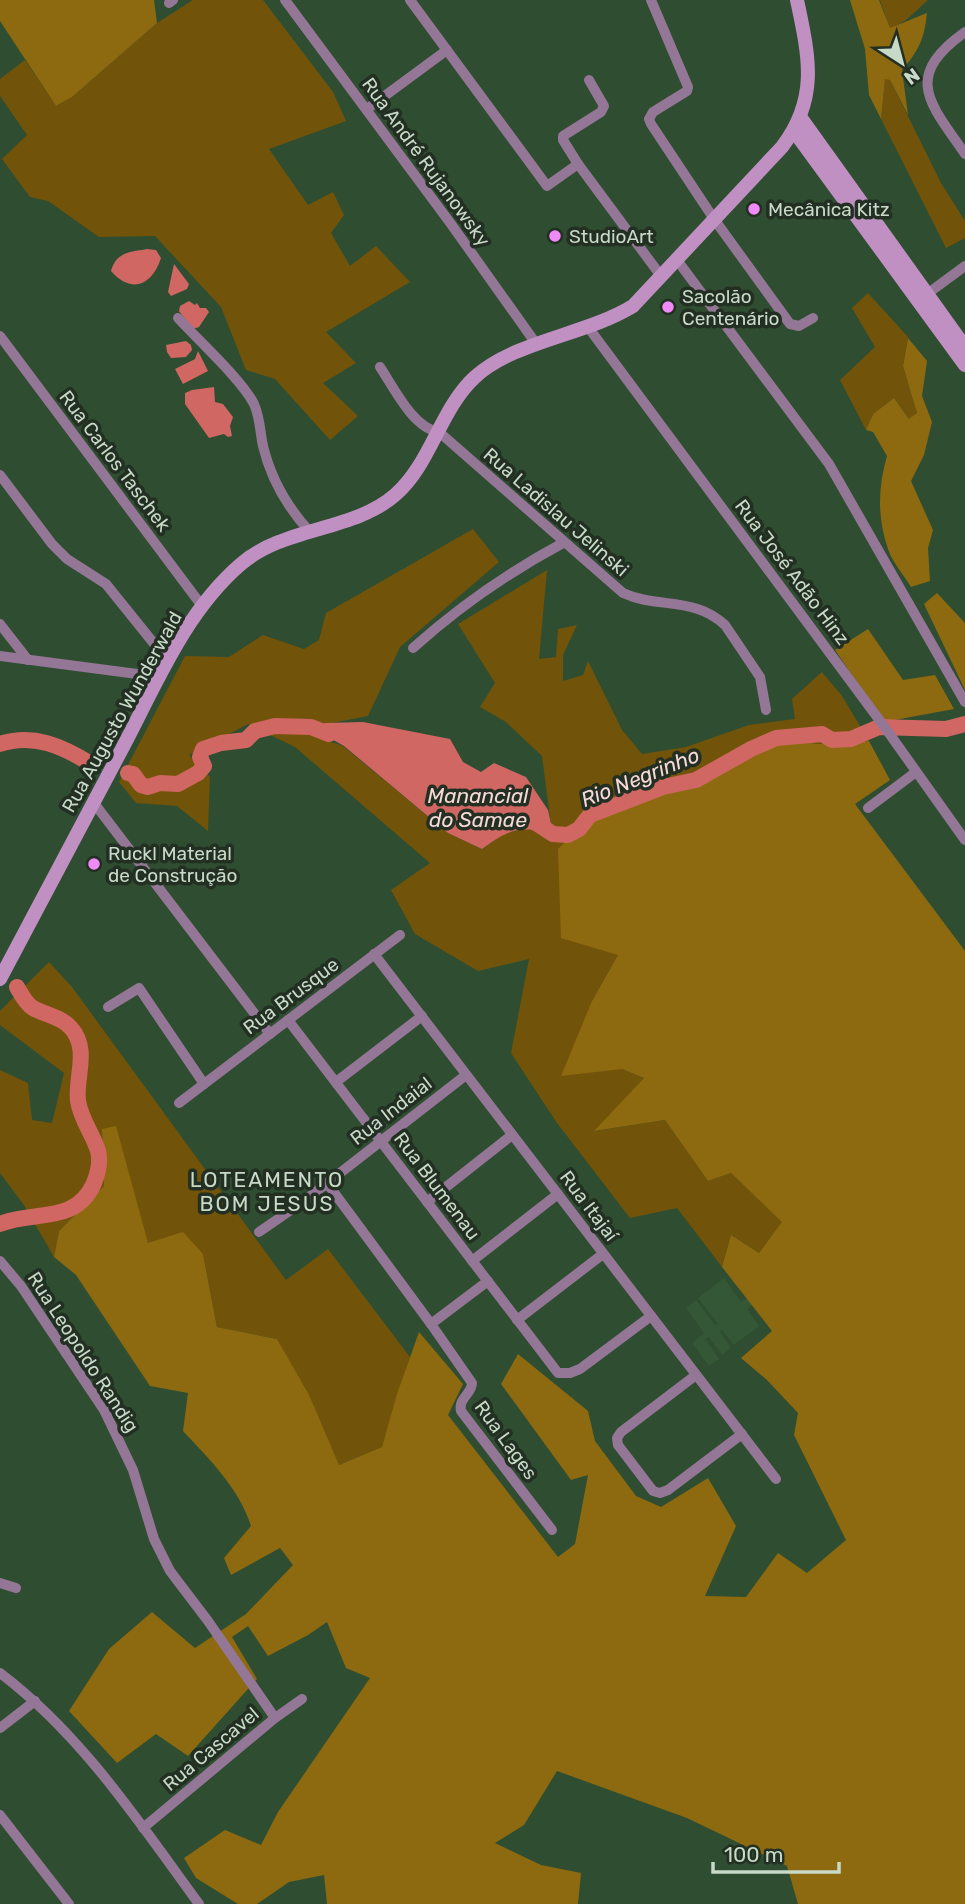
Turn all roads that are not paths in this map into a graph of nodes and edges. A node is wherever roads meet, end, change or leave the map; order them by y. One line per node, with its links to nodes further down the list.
1 (285, 0): 8 (street, Rua André Rujanowsky)
2 (410, 0): 6 (street)
3 (651, 0): 13 (street)
4 (797, 0): 9 (main road, Rua Augusto Wunderwald)
5 (965, 32): 10 (street)
6 (447, 50): 8 (street); 12 (street)
7 (589, 80): 12 (street)
8 (366, 109): 22 (street, Rua André Rujanowsky)
9 (797, 124): 13 (main road, Rua Augusto Wunderwald); 17 (main road)
10 (961, 141): 11 (street)
11 (965, 154)
12 (578, 164): 16 (street)
13 (714, 219): 14 (main road, Rua Augusto Wunderwald); 19 (street)
14 (677, 260): 16 (main road, Rua Augusto Wunderwald); 37 (street)
15 (965, 266): 17 (street)
16 (661, 276): 20 (main road, Rua Augusto Wunderwald)
17 (922, 296): 23 (main road); 24 (main road)
18 (178, 318): 28 (street)
19 (813, 318)
20 (588, 327): 22 (main road, Rua Augusto Wunderwald); 39 (street, Rua José Adão Hinz)
21 (0, 336): 30 (street, Rua Carlos Taschek)
22 (537, 345): 26 (main road, Rua Augusto Wunderwald)
23 (965, 346)
24 (965, 365)
25 (380, 367): 26 (street, Rua Ladislau Jelinski)
26 (439, 432): 28 (main road, Rua Augusto Wunderwald); 29 (street, Rua Ladislau Jelinski)
27 (0, 475): 35 (street)
28 (310, 531): 30 (main road, Rua Augusto Wunderwald)
29 (563, 543): 32 (street); 38 (street, Rua Ladislau Jelinski)
30 (202, 606): 35 (main road, Rua Augusto Wunderwald)
31 (0, 624): 34 (street)
32 (413, 648)
33 (0, 656): 34 (street)
34 (28, 660): 36 (street)
35 (168, 661): 36 (main road, Rua Augusto Wunderwald)
36 (159, 677): 40 (main road, Rua Augusto Wunderwald)
37 (965, 702)
38 (766, 710)
39 (916, 772): 41 (street); 42 (street, Rua José Adão Hinz)
40 (94, 803): 45 (main road, Rua Augusto Wunderwald); 49 (street)
41 (868, 808)
42 (965, 840)
43 (400, 935): 44 (street, Rua Brusque)
44 (374, 954): 47 (street, Rua Itajaí); 48 (street, Rua Brusque)
45 (0, 979)
46 (108, 1007): 52 (street)
47 (422, 1016): 50 (street, Rua Itajaí); 51 (street)
48 (288, 1020): 49 (street, Rua Brusque); 51 (street, Rua Blumenau)
49 (270, 1034): 52 (street, Rua Brusque)
50 (466, 1075): 54 (street, Rua Itajaí); 55 (street, Rua Indaial)
51 (336, 1083): 55 (street, Rua Blumenau)
52 (204, 1084): 53 (street, Rua Brusque)
53 (179, 1103)
54 (512, 1135): 57 (street, Rua Itajaí); 58 (street)
55 (381, 1141): 56 (street, Rua Indaial); 58 (street, Rua Blumenau)
56 (327, 1183): 59 (street, Rua Indaial); 66 (street)
57 (558, 1195): 60 (street, Rua Itajaí); 62 (street)
58 (427, 1202): 62 (street, Rua Blumenau)
59 (259, 1232)
60 (603, 1254): 64 (street, Rua Itajaí); 65 (street)
61 (0, 1261): 76 (street, Rua Leopoldo Randig)
62 (472, 1261): 63 (street, Rua Blumenau)
63 (488, 1281): 65 (street, Rua Blumenau); 66 (street)
64 (651, 1316): 65 (street, Rua Blumenau); 67 (street, Rua Itajaí)
65 (517, 1320)
66 (431, 1324): 70 (street, Rua Lages)
67 (696, 1375): 68 (street, Rua Itajaí); 68 (street)
68 (742, 1434): 69 (street, Rua Itajaí)
69 (776, 1479)
70 (552, 1530)
71 (0, 1583): 72 (street)
72 (16, 1588)
73 (0, 1673): 75 (street)
74 (302, 1699): 76 (street, Rua Cascavel)
75 (35, 1700): 77 (street); 79 (street)
76 (275, 1718): 79 (street, Rua Cascavel)
77 (0, 1728)
78 (0, 1815): 80 (street)
79 (143, 1828): 81 (street)
80 (69, 1904)
81 (199, 1904)

